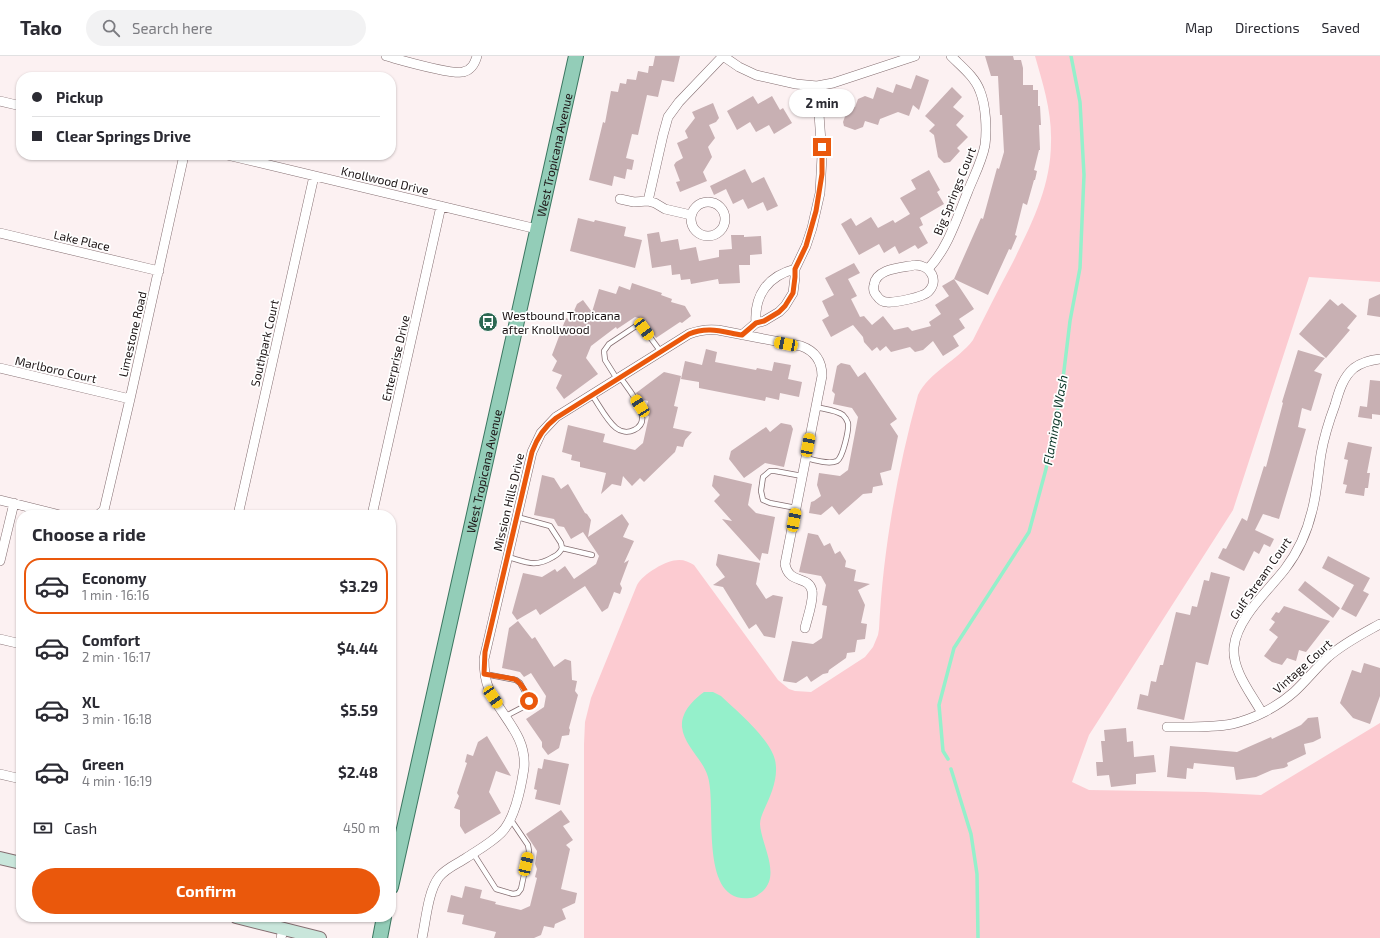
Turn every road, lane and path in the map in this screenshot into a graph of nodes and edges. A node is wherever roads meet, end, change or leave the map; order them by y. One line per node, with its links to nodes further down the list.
1 (386, 56): 2 (street)
2 (477, 56)
3 (576, 56): 17 (main road, West Tropicana Avenue)
4 (723, 56): 7 (street); 14 (street)
5 (915, 56): 7 (street)
6 (952, 56): 20 (street, Big Springs Court)
7 (817, 86): 19 (street)
8 (0, 101): 9 (street)
9 (16, 105)
10 (183, 160): 21 (street, Limestone Road)
11 (248, 160): 12 (street, Knollwood Drive)
12 (314, 176): 15 (street, Knollwood Drive); 38 (street, Southpark Court)
13 (620, 199): 14 (street)
14 (648, 202): 16 (street)
15 (441, 206): 17 (street, Knollwood Drive); 39 (street, Enterprise Drive)
16 (691, 215)
17 (537, 229): 59 (main road, West Tropicana Avenue)
18 (0, 233): 21 (street, Lake Place)
19 (795, 269): 22 (street); 22 (street)
20 (928, 269): 20 (street)
21 (158, 270): 29 (street, Limestone Road)
22 (756, 323): 23 (street)
23 (742, 335): 24 (street, Mission Hills Drive); 30 (street, Mission Hills Drive)
24 (661, 352): 27 (street, Mission Hills Drive); 27 (lane)
25 (1380, 359): 50 (street, Gulf Stream Court)
26 (0, 368): 29 (street, Marlboro Court)
27 (619, 378): 28 (street, Mission Hills Drive); 28 (lane)
28 (592, 395): 40 (street, Mission Hills Drive)
29 (130, 399): 37 (street, Limestone Road)
30 (816, 408): 31 (street, Mission Hills Drive); 31 (lane)
31 (806, 458): 32 (street, Mission Hills Drive)
32 (802, 476): 35 (street, Mission Hills Drive); 35 (lane)
33 (0, 500): 34 (street)
34 (14, 503): 36 (street); 44 (street)
35 (796, 508): 46 (street, Mission Hills Drive)
36 (41, 510)
37 (104, 510)
38 (239, 510)
39 (373, 510)
40 (517, 517): 41 (lane); 43 (street, Mission Hills Drive)
41 (562, 548): 42 (lane); 43 (lane)
42 (592, 555)
43 (508, 557): 49 (street, Mission Hills Drive)
44 (0, 561)
45 (1380, 624): 50 (street, Vintage Court)
46 (805, 628)
47 (0, 639): 48 (street)
48 (16, 643)
49 (484, 674): 51 (street, Mission Hills Drive); 51 (lane)
50 (1262, 713): 52 (street, Vintage Court)
51 (506, 716): 55 (street, Mission Hills Drive)
52 (1167, 727)
53 (0, 774): 54 (street)
54 (16, 778)
55 (511, 820): 56 (street, Mission Hills Drive); 56 (lane)
56 (473, 853): 65 (street, Mission Hills Drive)
57 (0, 858): 58 (street)
58 (16, 862)
59 (396, 864)
60 (250, 922): 62 (street)
61 (383, 922): 64 (main road)
62 (282, 933): 63 (street)
63 (320, 938)
64 (380, 938)
65 (422, 938)

